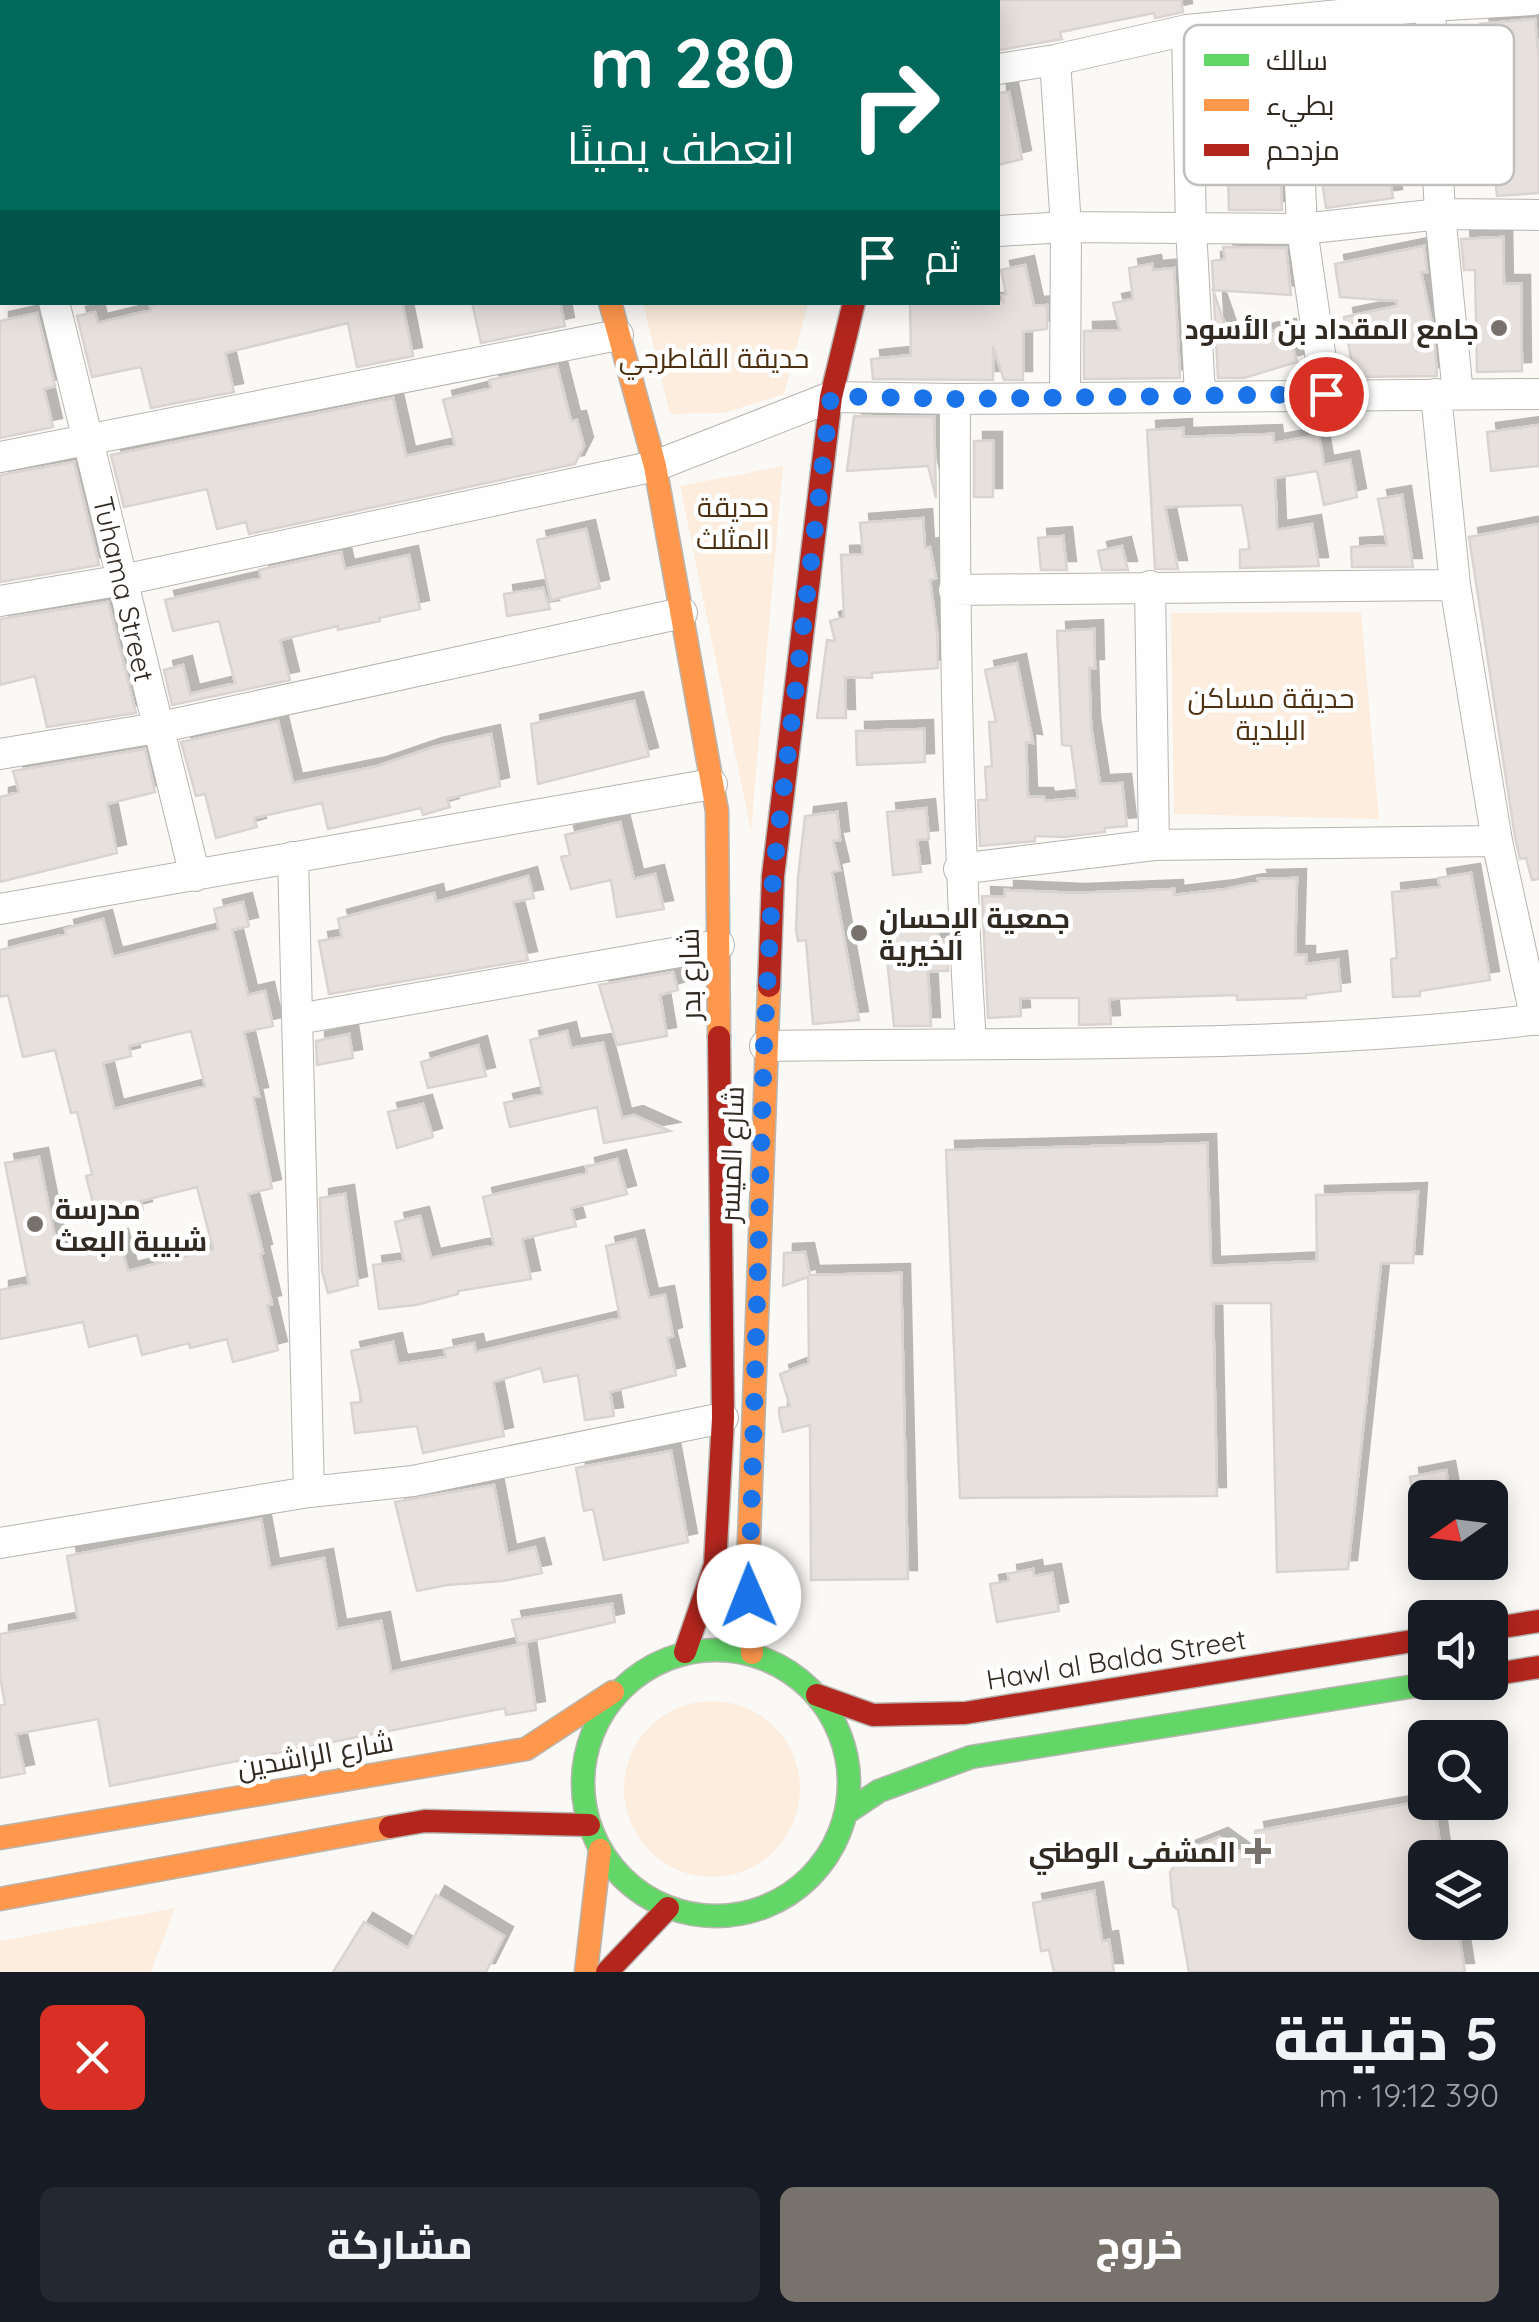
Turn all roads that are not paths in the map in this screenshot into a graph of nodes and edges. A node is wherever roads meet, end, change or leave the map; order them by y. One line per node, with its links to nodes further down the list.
1 (1532, 0): 2 (street)
2 (1483, 2): 3 (street)
3 (1430, 6): 4 (street); 7 (street)
4 (1292, 21): 5 (street); 6 (street)
5 (1245, 25)
6 (1292, 25)
7 (1431, 25)
8 (1184, 30): 9 (street)
9 (1054, 60): 10 (street); 16 (street)
10 (1000, 69)
11 (1190, 185): 17 (street)
12 (1300, 185): 18 (street)
13 (1439, 185): 14 (street)
14 (1440, 214): 15 (street); 18 (street); 25 (street)
15 (1539, 215)
16 (1066, 227): 17 (street); 19 (street); 29 (street)
17 (1191, 228): 18 (street); 27 (street)
18 (1302, 229): 24 (street)
19 (1000, 231)
20 (55, 305): 31 (street, Tuhama Street)
21 (611, 305): 23 (main road, شارع بدر)
22 (853, 305): 28 (main road, شارع الميسر)
23 (618, 335): 31 (street); 33 (main road, شارع بدر)
24 (1326, 394): 25 (street); 27 (street)
25 (1447, 394): 26 (street); 35 (street)
26 (1539, 394)
27 (1200, 395): 29 (street)
28 (831, 396): 30 (street); 33 (street); 53 (main road, شارع الميسر)
29 (1065, 396): 30 (street)
30 (956, 399): 37 (street)
31 (88, 440): 32 (street); 34 (street, Tuhama Street)
32 (0, 456)
33 (656, 466): 34 (street); 39 (main road, شارع بدر)
34 (124, 580): 38 (street); 40 (street, Tuhama Street)
35 (1455, 585): 36 (street); 43 (street)
36 (1150, 586): 37 (street); 44 (street)
37 (954, 590): 46 (street)
38 (0, 601)
39 (682, 613): 40 (street); 42 (main road, شارع بدر)
40 (158, 728): 41 (street); 47 (street, Tuhama Street)
41 (0, 754)
42 (712, 784): 45 (street); 49 (main road, شارع بدر)
43 (1498, 840): 44 (street); 51 (street)
44 (1154, 845): 46 (street)
45 (293, 857): 47 (street); 50 (street)
46 (960, 869): 52 (street)
47 (195, 876): 48 (street)
48 (0, 909)
49 (718, 945): 50 (street); 54 (main road, شارع بدر)
50 (298, 1019): 55 (street)
51 (1538, 1019): 52 (street)
52 (971, 1043): 53 (street)
53 (764, 1046): 61 (main road, شارع الميسر)
54 (723, 1418): 55 (street); 60 (main road, شارع بدر)
55 (308, 1492): 56 (street)
56 (0, 1543)
57 (1539, 1621): 58 (main road)
58 (1508, 1626)
59 (1408, 1642): 66 (main road, Hawl al Balda Street)
60 (685, 1652): 61 (main road); 64 (main road)
61 (752, 1653): 66 (main road)
62 (1539, 1667): 63 (main road)
63 (1508, 1671)
64 (622, 1686): 68 (main road); 69 (main road, شارع الراشدين)
65 (1408, 1687): 67 (main road)
66 (818, 1695): 67 (main road)
67 (846, 1813): 72 (main road)
68 (589, 1825): 70 (main road); 71 (main road)
69 (0, 1838)
70 (600, 1850): 72 (main road); 73 (main road)
71 (0, 1899)
72 (668, 1908): 74 (main road)
73 (586, 1972)
74 (607, 1972)

